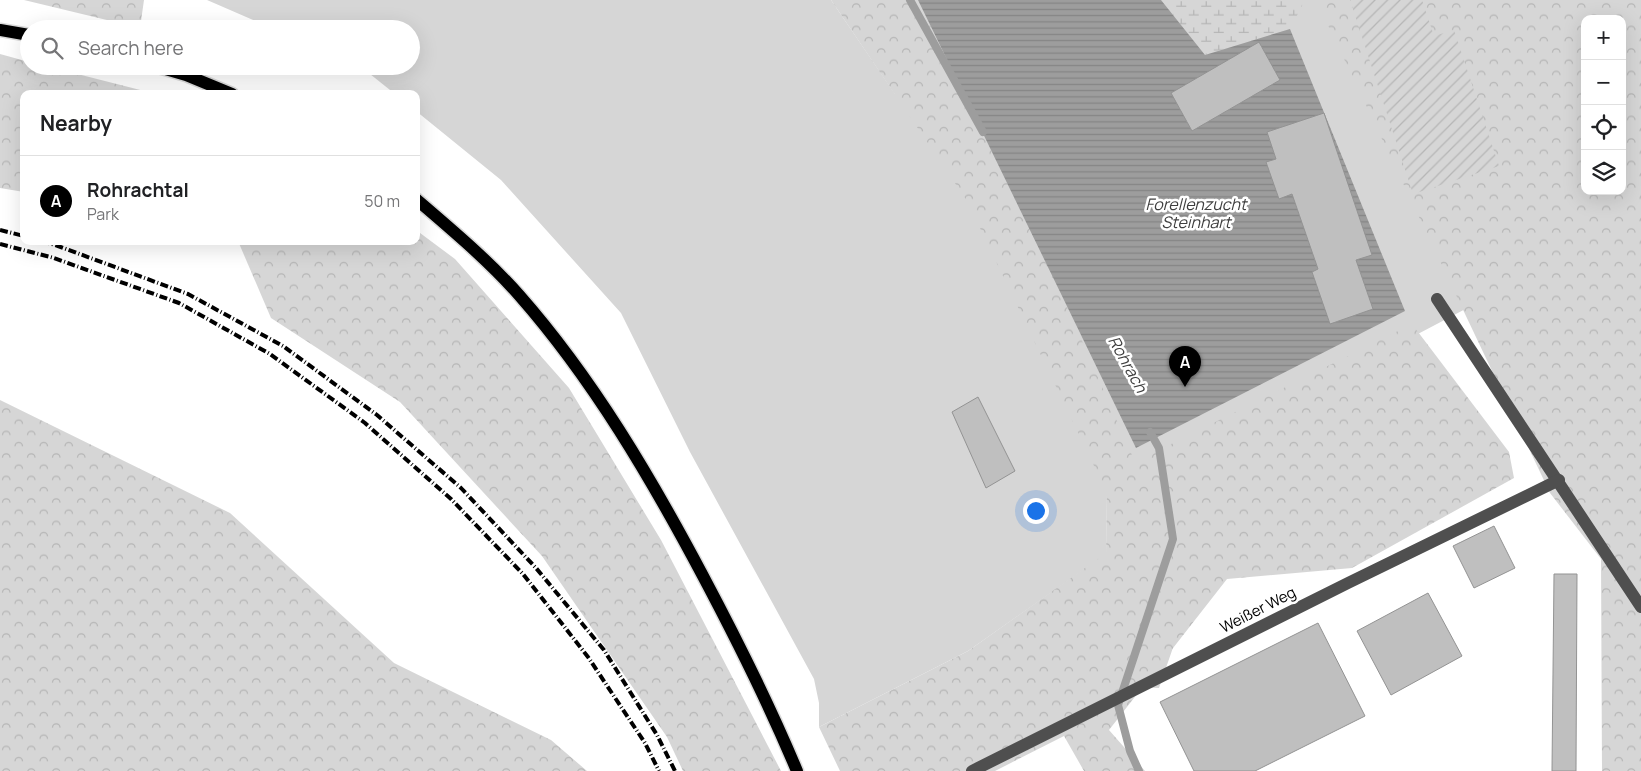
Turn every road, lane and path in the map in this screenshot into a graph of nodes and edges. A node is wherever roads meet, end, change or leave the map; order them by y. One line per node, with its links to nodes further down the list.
1 (0, 30): 2 (main road)
2 (20, 33)
3 (186, 75): 4 (main road)
4 (222, 90)
5 (420, 203): 9 (main road)
6 (1437, 298): 7 (lane)
7 (1559, 480): 8 (lane); 10 (lane, Weißer Weg)
8 (1641, 606)
9 (797, 771)
10 (972, 771)

